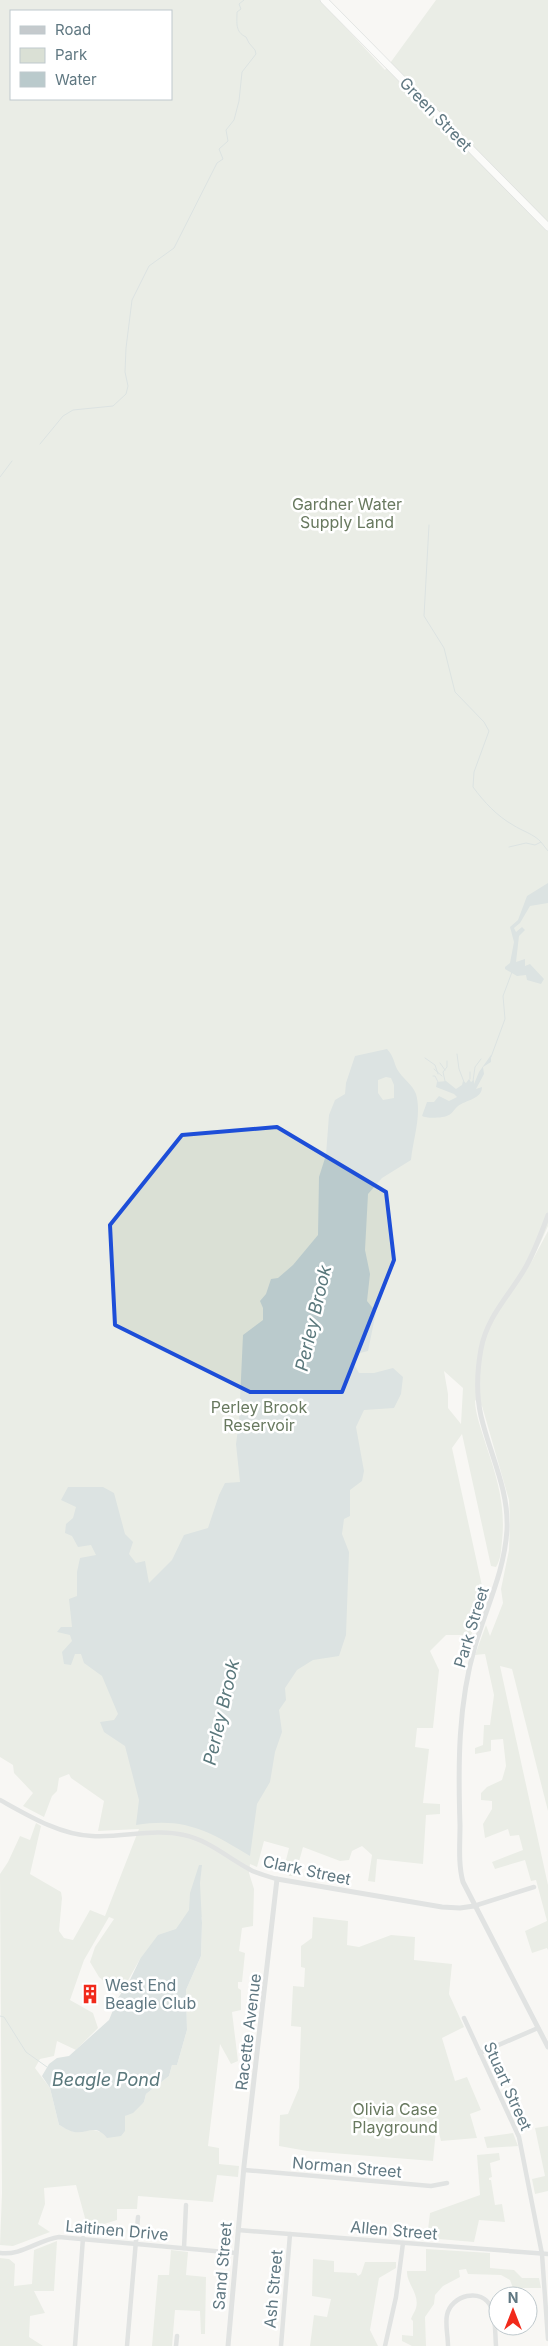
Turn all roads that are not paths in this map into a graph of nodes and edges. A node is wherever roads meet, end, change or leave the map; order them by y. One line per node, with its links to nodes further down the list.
1 (324, 0): 2 (highway, Green Street)
2 (548, 227)
3 (548, 1215): 7 (street, Park Street)
4 (0, 1800): 5 (street, Clark Street)
5 (277, 1879): 7 (street, Clark Street); 12 (street, Racette Avenue)
6 (534, 1887): 7 (street)
7 (474, 1906): 9 (street, Park Street)
8 (464, 2018): 11 (street, Stuart Street)
9 (538, 2028): 10 (street, Park Street); 11 (street)
10 (548, 2047)
11 (480, 2053): 25 (street, Stuart Street)
12 (244, 2170): 13 (street, Norman Street); 14 (street, Racette Avenue)
13 (447, 2183)
14 (242, 2188): 17 (street, Sand Street)
15 (186, 2205): 22 (street)
16 (138, 2218): 20 (street)
17 (238, 2230): 18 (street, Allen Street); 24 (street, Sand Street)
18 (290, 2234): 21 (street, Allen Street); 33 (street, Ash Street)
19 (84, 2238): 20 (street, Laitinen Drive); 23 (street, Laitinen Drive); 29 (street)
20 (136, 2243): 22 (street, Laitinen Drive); 30 (street)
21 (403, 2243): 25 (street, Allen Street); 34 (street)
22 (184, 2248): 24 (street, Laitinen Drive)
23 (0, 2253)
24 (236, 2253): 32 (street, Sand Street)
25 (542, 2254): 26 (street, Allen Street); 28 (street, Stuart Street)
26 (548, 2254)
27 (177, 2336): 31 (street)
28 (548, 2339)
29 (75, 2346)
30 (127, 2346)
31 (176, 2346)
32 (228, 2346)
33 (281, 2346)
34 (385, 2346)
35 (448, 2346): 36 (street)
36 (496, 2346)

